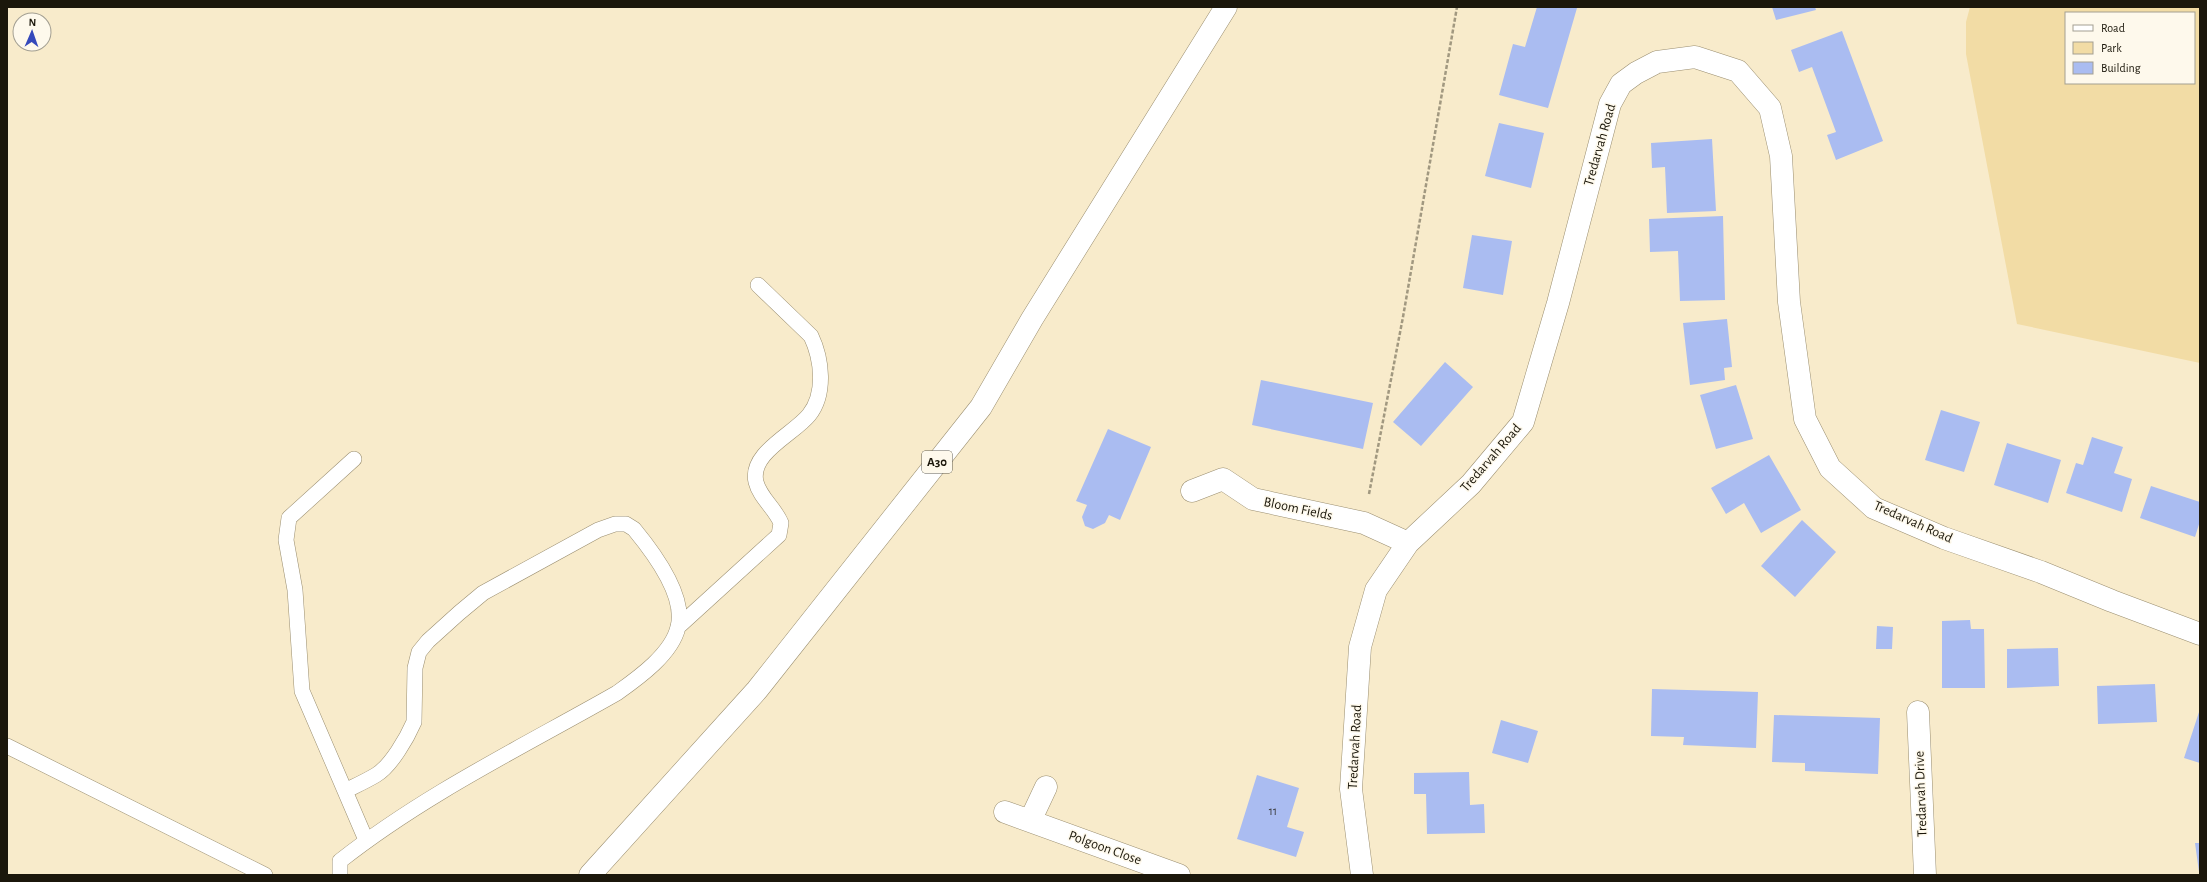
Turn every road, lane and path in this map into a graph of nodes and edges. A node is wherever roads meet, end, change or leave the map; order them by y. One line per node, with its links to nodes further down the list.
1 (1226, 7): 19 (main road, A30)
2 (1457, 7): 6 (path)
3 (758, 285): 8 (lane)
4 (354, 459): 13 (lane)
5 (1192, 491): 6 (main road, Bloom Fields)
6 (1364, 523): 7 (main road, Bloom Fields)
7 (1408, 543): 9 (main road, Tredarvah Road); 21 (main road, Tredarvah Road)
8 (678, 627): 13 (lane); 16 (lane)
9 (2200, 634)
10 (1918, 712): 22 (main road, Tredarvah Drive)
11 (7, 746): 17 (lane)
12 (1046, 787): 15 (main road)
13 (345, 791): 16 (lane)
14 (1005, 812): 15 (main road, Polgoon Close)
15 (1030, 822): 20 (main road, Polgoon Close)
16 (366, 840): 18 (lane)
17 (265, 875)
18 (340, 875)
19 (590, 875)
20 (1179, 875)
21 (1362, 875)
22 (1924, 875)

